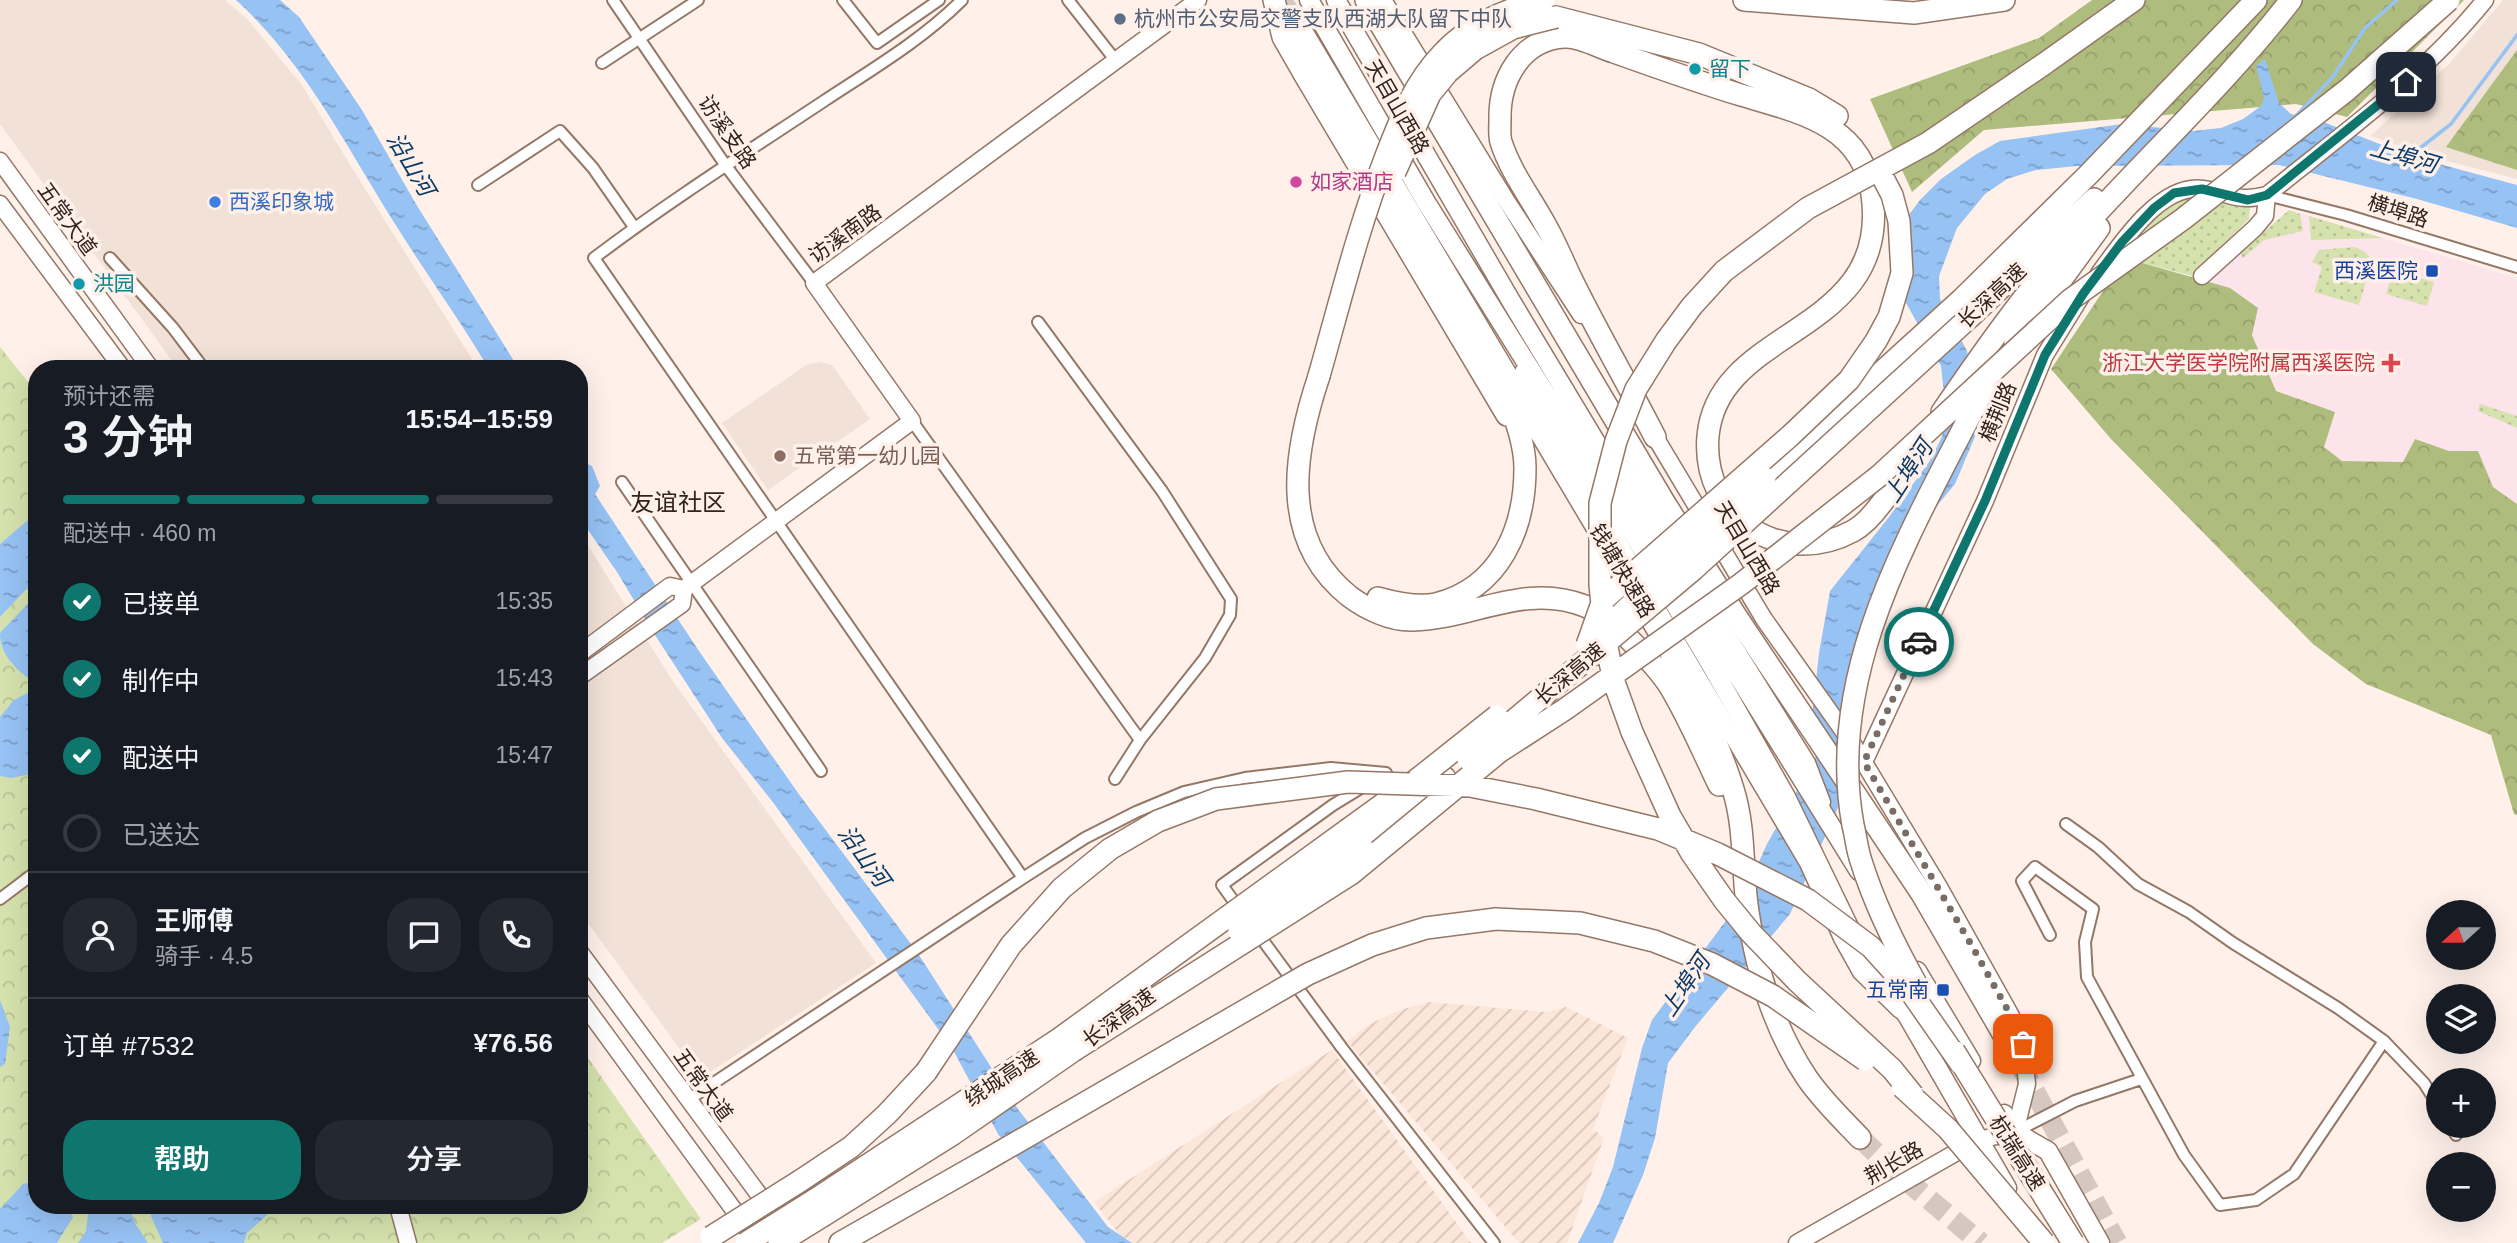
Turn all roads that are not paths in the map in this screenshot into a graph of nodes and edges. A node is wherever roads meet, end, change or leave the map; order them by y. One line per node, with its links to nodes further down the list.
1 (613, 0): 23 (street, 访溪支路)
2 (698, 0): 23 (street)
3 (843, 0): 4 (street)
4 (939, 0)
5 (962, 0): 28 (street)
6 (1068, 0): 24 (street)
7 (1198, 0): 24 (main road, 访溪南路)
8 (1274, 0): 47 (highway)
9 (1309, 0): 77 (main road, 天目山西路)
10 (1336, 0): 75 (main road, 天目山西路)
11 (1366, 0): 67 (highway)
12 (1383, 0): 46 (main road, 天目山西路)
13 (1744, 0): 14 (highway)
14 (2004, 0)
15 (2134, 0): 73 (highway, bridge)
16 (2256, 0): 38 (highway, 长深高速)
17 (2274, 0): 26 (highway)
18 (2291, 0): 26 (highway)
19 (2449, 0): 69 (highway, bridge)
20 (2485, 0): 31 (main road)
21 (1550, 9): 44 (highway, bridge); 51 (highway, bridge)
22 (1302, 32): 39 (highway, 钱塘快速路)
23 (639, 38): 25 (street); 28 (street, 访溪支路)
24 (1116, 61): 37 (main road, 访溪南路)
25 (603, 62)
26 (2180, 116): 29 (highway)
27 (0, 161): 42 (main road, 五常大道)
28 (726, 166): 33 (street); 37 (street, 访溪支路)
29 (2125, 177): 38 (highway, 长深高速); 46 (highway, bridge); 70 (highway, bridge)
30 (478, 185): 33 (street)
31 (2267, 195): 35 (street, 横埠路); 36 (main road); 55 (main road, 横荆路)
32 (0, 204): 41 (main road, 五常大道)
33 (634, 227): 49 (street)
34 (110, 258): 43 (street)
35 (2517, 267)
36 (2202, 276)
37 (814, 283): 45 (main road, 访溪南路)
38 (1966, 308): 51 (highway, 长深高速, bridge); 59 (highway, 长深高速, bridge)
39 (1468, 311): 47 (highway); 60 (highway, 钱塘快速路)
40 (1038, 322): 54 (street)
41 (116, 360)
42 (144, 360)
43 (197, 360)
44 (1325, 377): 47 (highway); 60 (highway)
45 (912, 421): 49 (main road); 54 (street)
46 (1655, 437): 55 (main road, 天目山西路)
47 (1525, 465)
48 (622, 482): 50 (street)
49 (778, 521): 50 (main road); 62 (street)
50 (682, 591): 52 (main road); 53 (main road); 56 (street)
51 (1587, 645): 59 (highway, 长深高速, bridge)
52 (588, 647)
53 (588, 671)
54 (1140, 740): 57 (street)
55 (1864, 762): 75 (main road, 天目山西路)
56 (821, 771)
57 (1115, 779)
58 (2067, 824): 68 (street)
59 (1355, 835): 69 (highway, 长深高速, bridge)
60 (1745, 876): 76 (highway, 钱塘快速路, bridge)
61 (28, 878): 63 (street)
62 (1023, 878): 74 (street); 87 (street)
63 (0, 899)
64 (2050, 935): 71 (street)
65 (588, 963): 74 (main road, 五常大道)
66 (588, 1010): 83 (main road)
67 (2005, 1037)
68 (2384, 1041): 71 (street); 72 (street)
69 (1066, 1045): 78 (highway, 长深高速)
70 (1961, 1064): 80 (highway, bridge); 91 (highway, 杭瑞高速, bridge)
71 (2141, 1079): 75 (street)
72 (2426, 1086)
73 (1913, 1095): 86 (highway, bridge); 90 (highway, 杭瑞高速, bridge)
74 (688, 1100): 85 (main road, 五常大道)
75 (2015, 1132): 77 (main road, 荆长路); 92 (main road, 天目山西路)
76 (1860, 1138)
77 (1978, 1140): 88 (main road, 荆长路); 89 (main road, 天目山西路)
78 (819, 1208): 82 (highway, 长深高速, bridge); 84 (highway, 长深高速, bridge)
79 (400, 1214): 81 (main road)
80 (706, 1240)
81 (408, 1243)
82 (746, 1243)
83 (758, 1243)
84 (779, 1243)
85 (795, 1243)
86 (840, 1243)
87 (1494, 1243)
88 (1797, 1243)
89 (2038, 1243)
90 (2044, 1243)
91 (2073, 1243)
92 (2100, 1243)

